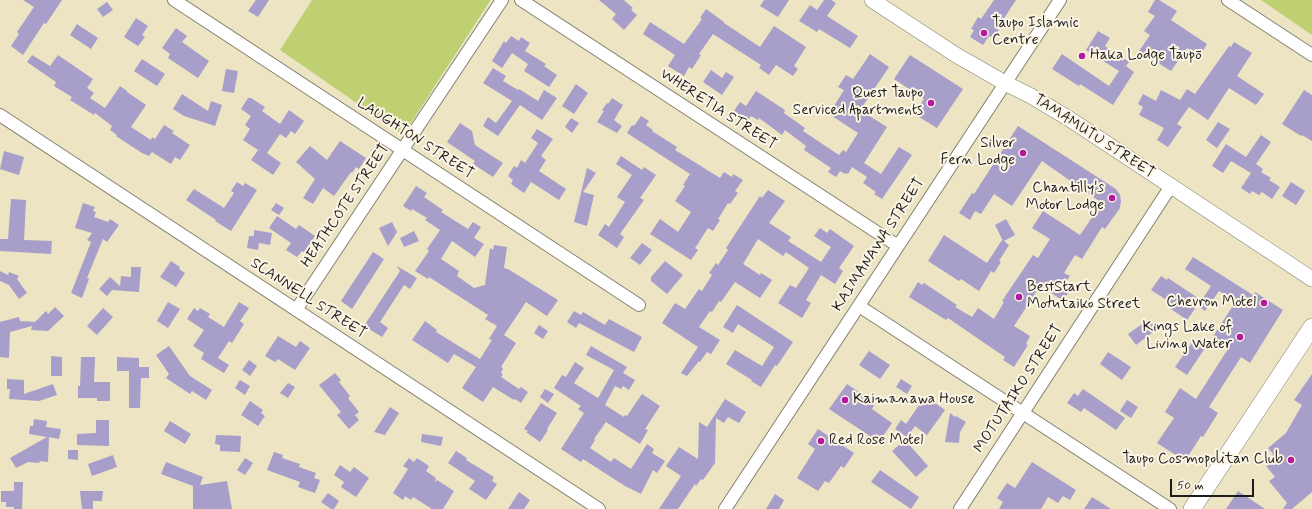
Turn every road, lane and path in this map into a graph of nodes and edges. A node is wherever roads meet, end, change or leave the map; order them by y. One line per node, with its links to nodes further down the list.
1 (174, 0): 10 (street, LAUGHTON STREET)
2 (502, 0): 10 (street, HEATHCOTE STREET)
3 (520, 0): 12 (street, WHERETIA STREET)
4 (1060, 0): 8 (street, KAIMANAWA STREET)
5 (1228, 0): 7 (street)
6 (881, 2): 8 (street, TAMAMUTU STREET)
7 (1312, 55)
8 (1005, 83): 11 (street, TAMAMUTU STREET); 12 (street, KAIMANAWA STREET)
9 (0, 115): 16 (street, SCANNELL STREET)
10 (403, 150): 14 (street, LAUGHTON STREET); 16 (street, HEATHCOTE STREET)
11 (1171, 186): 13 (street, TAMAMUTU STREET); 18 (street, MOTUTAIKO STREET)
12 (898, 246): 15 (street, KAIMANAWA STREET)
13 (1312, 279)
14 (640, 305)
15 (859, 306): 18 (street); 20 (street, KAIMANAWA STREET)
16 (296, 310): 19 (street, SCANNELL STREET)
17 (1312, 327): 23 (main road)
18 (1023, 413): 21 (street, MOTUTAIKO STREET); 22 (street)
19 (599, 509)
20 (725, 509)
21 (960, 509)
22 (1170, 509)
23 (1192, 509)

